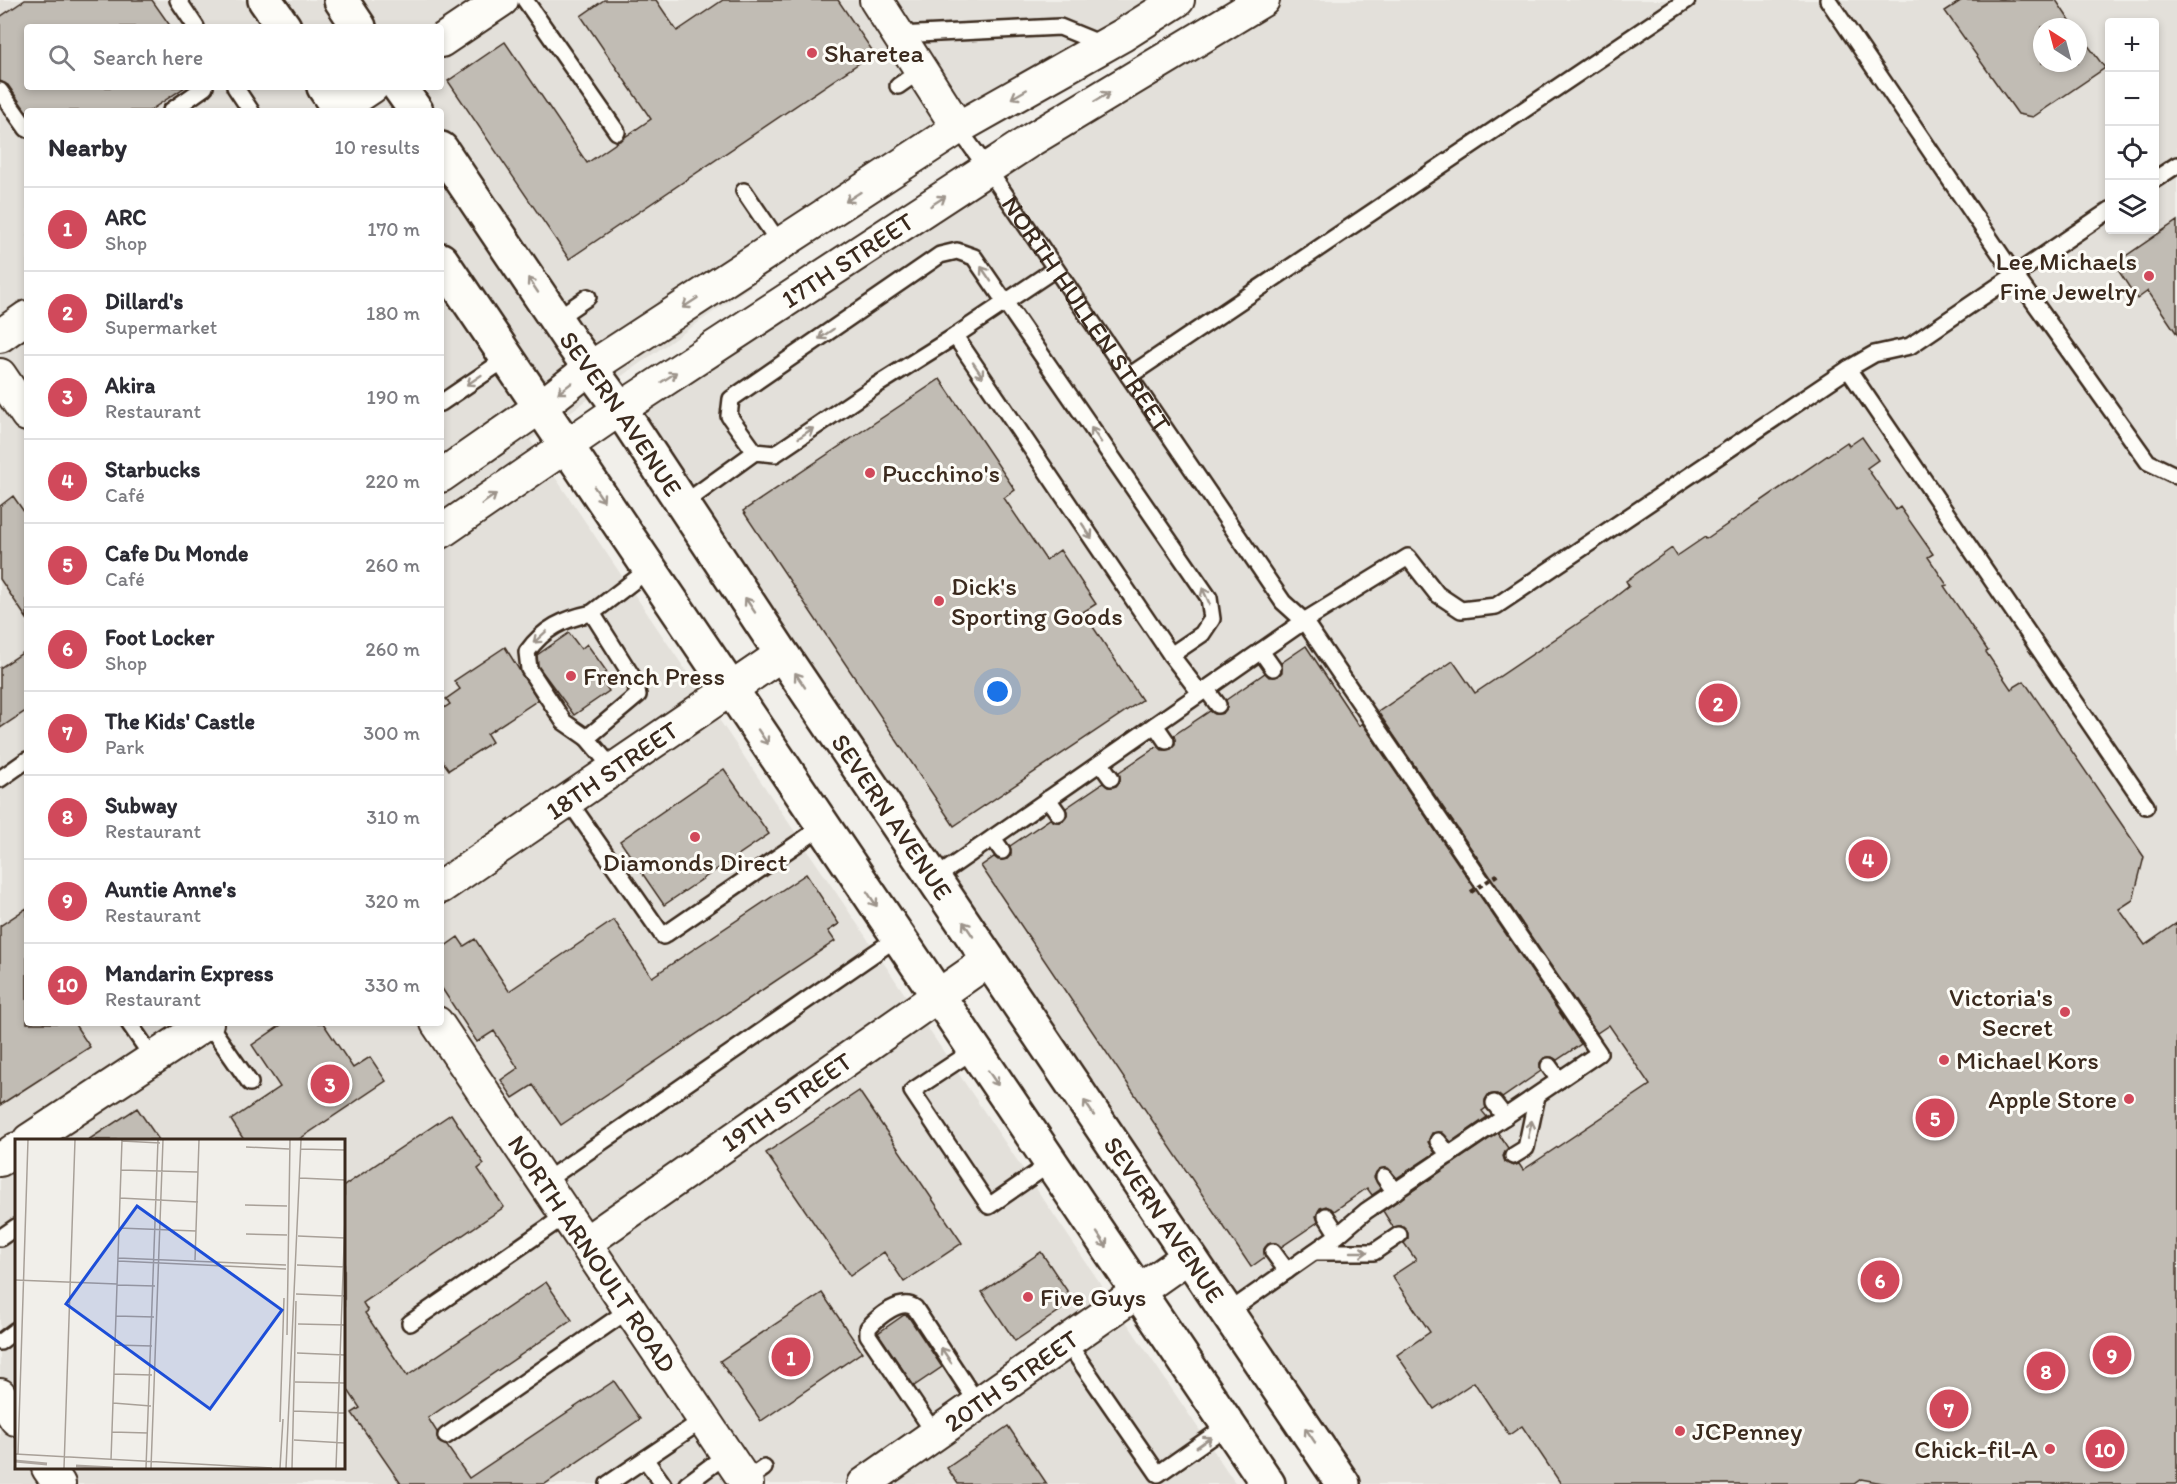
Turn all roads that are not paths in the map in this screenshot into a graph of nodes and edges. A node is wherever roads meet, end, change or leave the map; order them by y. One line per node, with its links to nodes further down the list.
1 (178, 0): 12 (lane)
2 (266, 0): 13 (street)
3 (341, 0): 14 (street)
4 (502, 0): 16 (street)
5 (525, 0): 29 (lane)
6 (876, 0): 15 (street, NORTH HULLEN STREET)
7 (1178, 0): 11 (street, 17TH STREET)
8 (1263, 0): 32 (street, 17TH STREET, one-way to 8)
9 (1687, 0): 50 (lane)
10 (1828, 0): 39 (lane)
11 (1145, 10): 17 (street, 17TH STREET)
12 (194, 24)
13 (282, 24)
14 (357, 24)
15 (898, 35): 17 (lane); 28 (street, NORTH HULLEN STREET)
16 (444, 39)
17 (1104, 45): 28 (street, 17TH STREET, one-way to 28)
18 (201, 90): 24 (lane)
19 (236, 90): 25 (lane)
20 (366, 90): 23 (street)
21 (401, 90): 26 (street)
22 (0, 91): 27 (lane)
23 (335, 105)
24 (175, 108)
25 (249, 108)
26 (414, 108)
27 (24, 125)
28 (958, 128): 32 (lane, NORTH HULLEN STREET); 36 (street, 17TH STREET, one-way to 36)
29 (616, 132)
30 (444, 153): 43 (street, SEVERN AVENUE, one-way to 30)
31 (2177, 165): 33 (lane)
32 (987, 168): 38 (lane, NORTH HULLEN STREET); 53 (street, 17TH STREET, one-way to 32)
33 (2159, 177)
34 (744, 191): 36 (lane)
35 (2105, 213): 39 (lane)
36 (780, 244): 47 (street, 17TH STREET, one-way to 47)
37 (444, 264): 46 (street)
38 (1055, 269): 41 (lane); 50 (lane, NORTH HULLEN STREET)
39 (2014, 274): 48 (lane); 58 (lane)
40 (588, 297): 43 (lane)
41 (1005, 302): 45 (lane); 56 (lane, one-way to 56); 66 (lane, one-way to 41)
42 (24, 319): 44 (street)
43 (556, 320): 47 (street, SEVERN AVENUE)
44 (0, 336)
45 (955, 336): 56 (lane, one-way to 45); 66 (lane, one-way to 66)
46 (507, 358): 51 (lane, one-way to 51); 52 (street)
47 (590, 368): 52 (street, 17TH STREET, one-way to 52); 53 (street, SEVERN AVENUE)
48 (1848, 369): 63 (lane); 81 (lane)
49 (0, 375): 54 (street)
50 (1129, 376): 63 (lane, NORTH HULLEN STREET)
51 (444, 401)
52 (540, 407): 55 (street); 57 (street, 17TH STREET)
53 (620, 409): 55 (street, 17TH STREET); 59 (street, SEVERN AVENUE)
54 (24, 411)
55 (566, 446): 60 (street, 17TH STREET, one-way to 55); 61 (street, one-way to 61)
56 (755, 452): 59 (lane)
57 (444, 474)
58 (2177, 476)
59 (683, 504): 65 (street, SEVERN AVENUE, one-way to 59)
60 (444, 530)
61 (649, 569): 62 (lane); 68 (street)
62 (592, 614): 72 (lane); 72 (lane, one-way to 72)
63 (1304, 621): 64 (lane); 98 (lane, NORTH HULLEN STREET)
64 (1261, 651): 67 (lane); 69 (lane)
65 (782, 654): 68 (street, 18TH STREET); 86 (street, SEVERN AVENUE, one-way to 65)
66 (1171, 655): 69 (lane)
67 (1273, 668)
68 (730, 689): 76 (street, 18TH STREET); 83 (street, one-way to 83)
69 (1203, 691): 70 (lane); 71 (lane)
70 (1218, 705)
71 (1155, 725): 73 (lane); 75 (lane)
72 (587, 738): 76 (lane)
73 (1166, 741)
74 (24, 762): 78 (lane)
75 (1100, 763): 77 (lane); 79 (lane)
76 (613, 769): 80 (street, 18TH STREET)
77 (1111, 778)
78 (0, 779)
79 (1048, 799): 82 (lane); 84 (lane)
80 (568, 800): 83 (lane); 87 (street, 18TH STREET)
81 (2146, 806)
82 (1058, 813)
83 (823, 826): 88 (street, one-way to 88)
84 (993, 838): 85 (lane); 86 (lane)
85 (1002, 852)
86 (935, 878): 89 (street, SEVERN AVENUE, one-way to 86)
87 (444, 884)
88 (898, 937): 90 (street); 111 (lane)
89 (989, 960): 90 (street, 19TH STREET); 122 (street, SEVERN AVENUE, one-way to 89)
90 (938, 996): 95 (street); 119 (street, 19TH STREET)
91 (131, 1026): 96 (lane)
92 (203, 1026): 96 (street)
93 (210, 1026): 99 (lane)
94 (439, 1026): 111 (street, NORTH ARNOULT ROAD)
95 (974, 1050): 109 (street, one-way to 109); 109 (lane)
96 (153, 1058): 103 (street)
97 (1549, 1066): 98 (lane)
98 (1559, 1080): 100 (lane)
99 (250, 1083)
100 (1537, 1096): 102 (lane); 107 (lane, one-way to 100)
101 (1494, 1103): 102 (lane)
102 (1505, 1117): 106 (lane)
103 (31, 1139)
104 (1438, 1141): 106 (lane)
105 (15, 1150): 108 (street)
106 (1449, 1155): 112 (lane)
107 (1513, 1156)
108 (0, 1160)
109 (1051, 1163): 124 (street, one-way to 124)
110 (1384, 1177): 112 (lane)
111 (544, 1182): 113 (street, NORTH ARNOULT ROAD)
112 (1395, 1192): 116 (lane)
113 (566, 1215): 119 (street, NORTH ARNOULT ROAD); 127 (lane)
114 (1326, 1216): 116 (lane)
115 (15, 1228): 118 (lane)
116 (1338, 1235): 121 (lane)
117 (1399, 1235): 121 (lane, one-way to 117)
118 (0, 1238)
119 (585, 1243): 125 (street, NORTH ARNOULT ROAD)
120 (1273, 1252): 123 (lane)
121 (1314, 1252): 123 (lane)
122 (1189, 1256): 124 (street, 20TH STREET); 126 (street, SEVERN AVENUE)
123 (1287, 1271): 126 (lane)
124 (1137, 1292): 130 (street, 20TH STREET); 135 (street)
125 (630, 1309): 134 (street, NORTH ARNOULT ROAD); 137 (lane)
126 (1227, 1313): 148 (street, SEVERN AVENUE, one-way to 126)
127 (410, 1323)
128 (15, 1331): 129 (lane)
129 (0, 1342)
130 (1067, 1342): 132 (street, 20TH STREET); 135 (lane, one-way to 135)
131 (0, 1395): 133 (street)
132 (978, 1404): 136 (street, 20TH STREET); 136 (lane, one-way to 136)
133 (15, 1418)
134 (704, 1419): 138 (street, NORTH ARNOULT ROAD); 139 (lane)
135 (1228, 1425): 147 (street)
136 (934, 1434): 142 (street, 20TH STREET)
137 (446, 1436)
138 (727, 1454): 141 (street, NORTH ARNOULT ROAD); 146 (lane)
139 (645, 1459): 144 (lane); 145 (lane)
140 (49, 1469): 143 (street)
141 (752, 1478)
142 (884, 1478)
143 (59, 1484)
144 (608, 1484)
145 (663, 1484)
146 (687, 1484)
147 (1268, 1484)
148 (1343, 1484)

